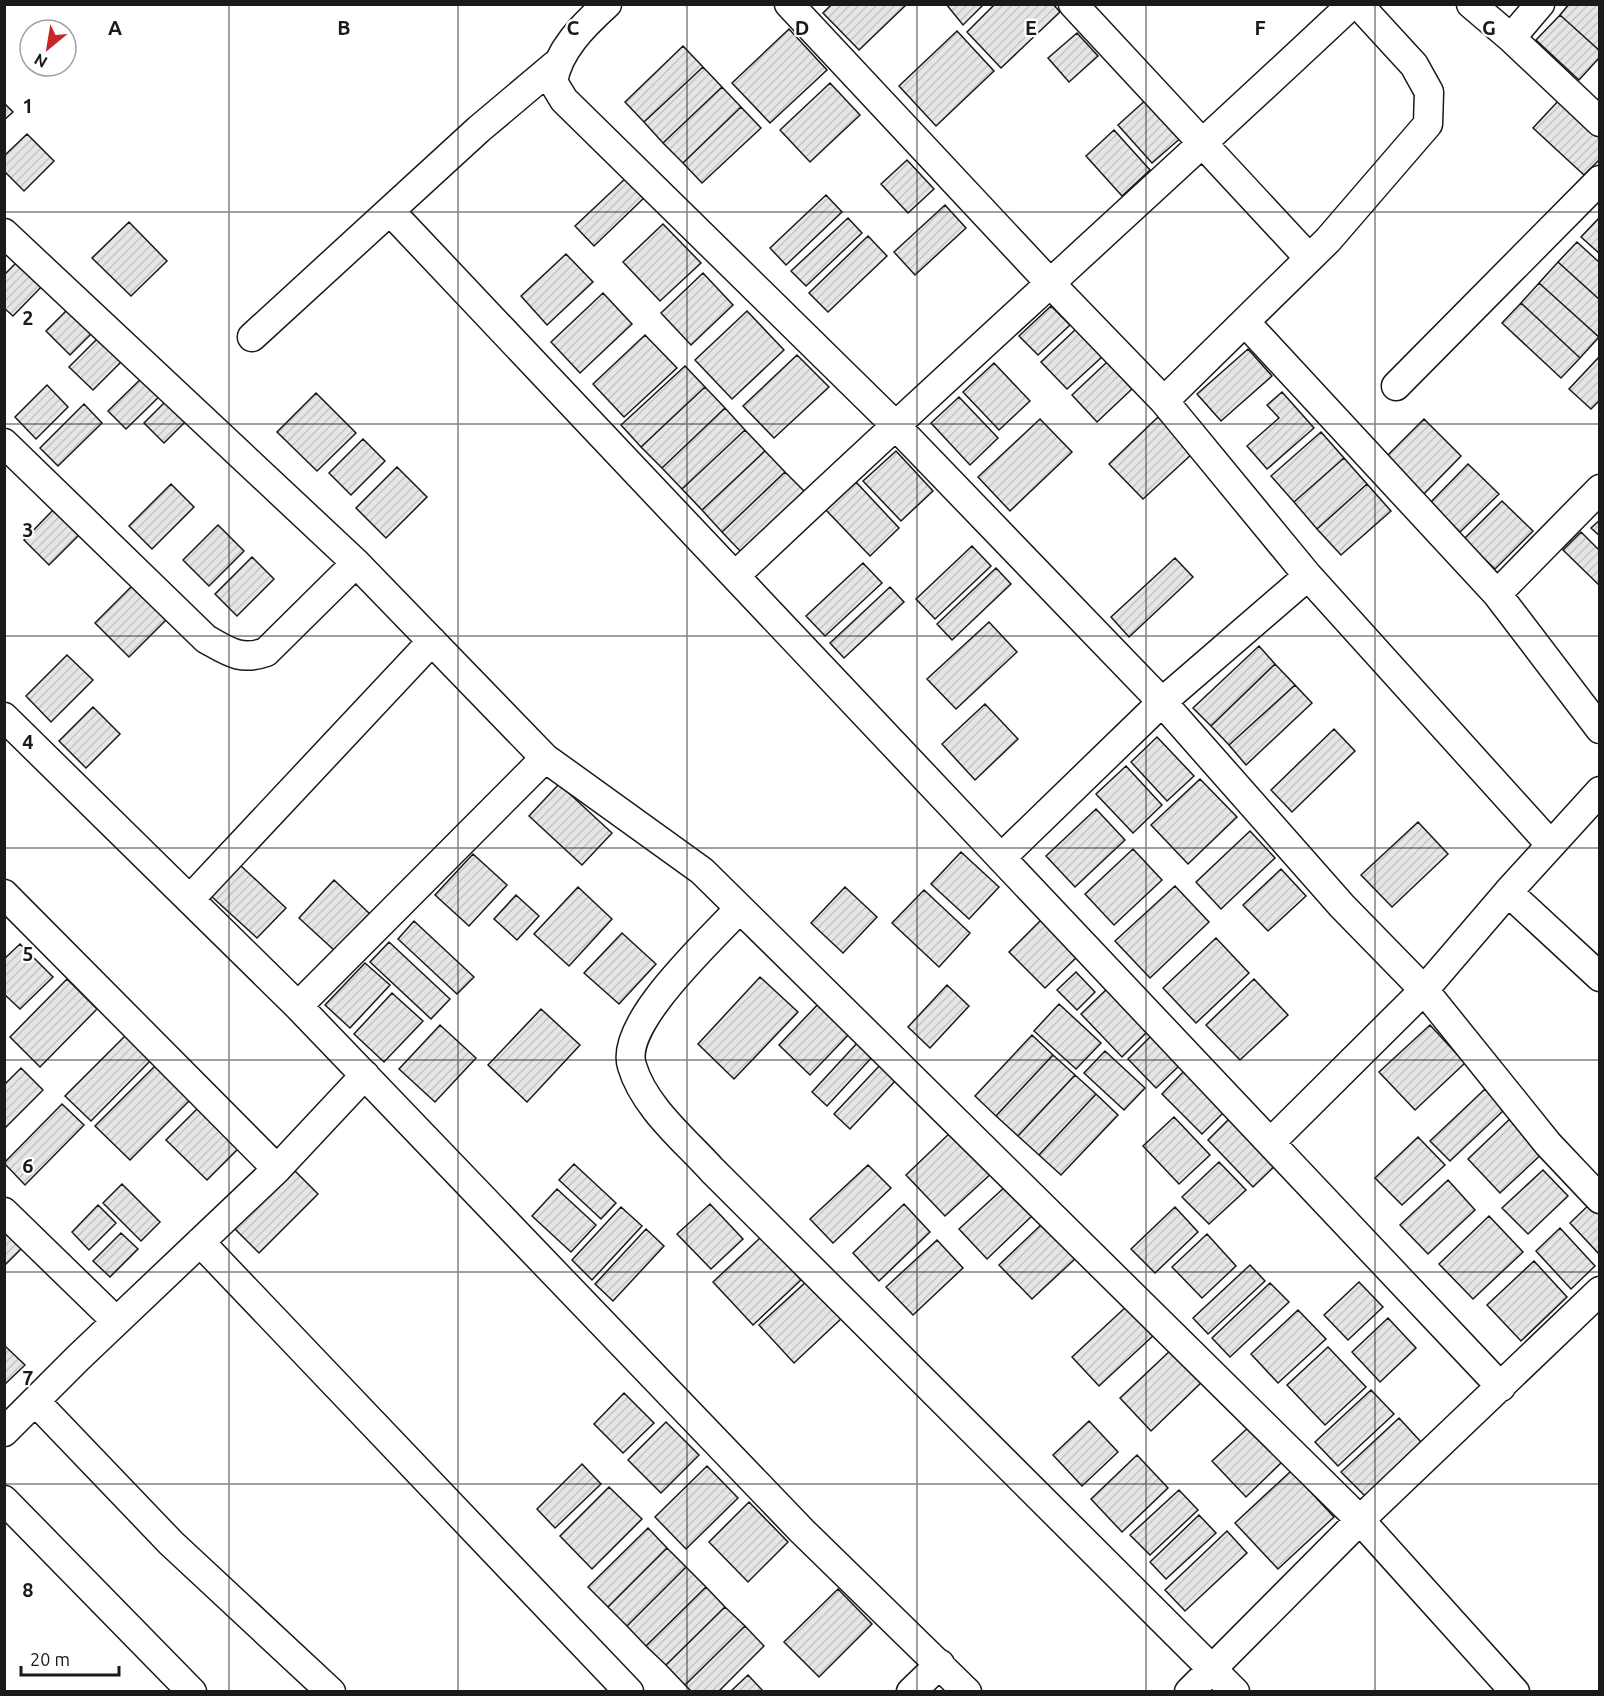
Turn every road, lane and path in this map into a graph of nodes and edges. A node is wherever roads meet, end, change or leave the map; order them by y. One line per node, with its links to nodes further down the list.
1 (607, 4): 9 (street)
2 (789, 4): 16 (street)
3 (1073, 4): 11 (street)
4 (1352, 4): 11 (street)
5 (1358, 4): 15 (street)
6 (1471, 4): 8 (street)
7 (1540, 4): 8 (street)
8 (1511, 38): 10 (street)
9 (555, 65): 13 (street); 21 (street)
10 (1599, 122)
11 (1203, 144): 15 (street); 16 (street)
12 (1599, 180): 19 (street)
13 (390, 211): 18 (street); 25 (street)
14 (4, 234): 24 (street)
15 (1309, 258): 17 (street)
16 (1049, 282): 20 (street); 21 (street)
17 (1246, 323): 20 (street); 27 (street)
18 (252, 337)
19 (1396, 386)
20 (1164, 400): 26 (street)
21 (894, 424): 25 (street); 29 (street)
22 (4, 442): 24 (street)
23 (1599, 489): 27 (street)
24 (356, 563): 28 (street)
25 (735, 576): 35 (street)
26 (1308, 576): 29 (street); 34 (street)
27 (1497, 594): 31 (street)
28 (432, 641): 32 (street); 38 (street)
29 (1162, 702): 35 (street); 41 (street)
30 (4, 717): 38 (street)
31 (1599, 729)
32 (545, 758): 39 (street); 42 (street)
33 (1599, 791): 34 (street)
34 (1550, 844): 36 (street)
35 (1001, 858): 44 (street)
36 (1508, 892): 40 (street); 41 (street)
37 (4, 894): 45 (street)
38 (191, 898): 42 (street)
39 (739, 909): 55 (street); 57 (street)
40 (1598, 974)
41 (1424, 990): 44 (street); 46 (street)
42 (298, 1006): 43 (street)
43 (366, 1075): 45 (street); 56 (street)
44 (1270, 1142): 51 (street)
45 (277, 1168): 48 (street)
46 (1599, 1199)
47 (4, 1212): 50 (street)
48 (200, 1242): 50 (street); 58 (street)
49 (1599, 1291): 51 (street)
50 (116, 1321): 52 (street)
51 (1502, 1386): 55 (street)
52 (34, 1401): 53 (street); 60 (street)
53 (4, 1432)
54 (4, 1500): 59 (street)
55 (1359, 1520): 57 (street); 65 (street)
56 (940, 1664): 61 (street); 62 (street)
57 (1213, 1667): 63 (street); 64 (street)
58 (628, 1691)
59 (192, 1692)
60 (331, 1692)
61 (911, 1692)
62 (967, 1692)
63 (1189, 1692)
64 (1235, 1692)
65 (1515, 1692)

